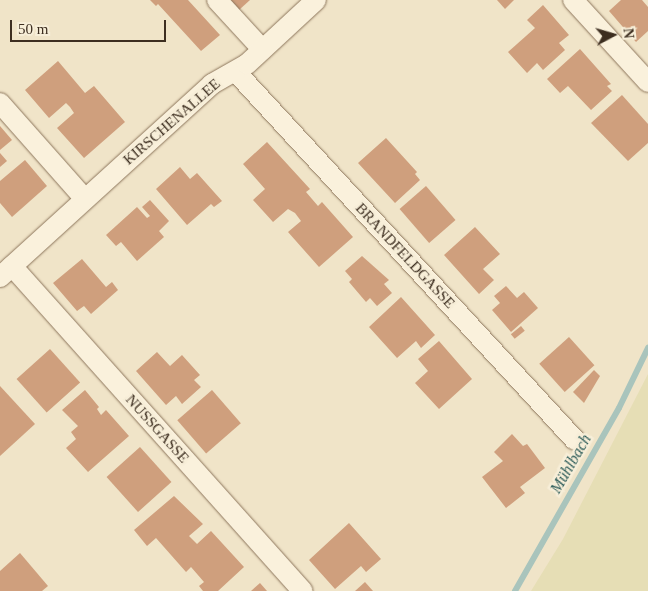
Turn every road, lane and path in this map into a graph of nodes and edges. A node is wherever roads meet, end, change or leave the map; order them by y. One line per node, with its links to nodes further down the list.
1 (217, 0): 4 (street)
2 (316, 0): 4 (street, KIRSCHENALLEE)
3 (573, 0): 6 (street)
4 (262, 49): 5 (street, KIRSCHENALLEE)
5 (236, 72): 8 (street, KIRSCHENALLEE); 10 (street, BRANDFELDGASSE)
6 (648, 82)
7 (0, 103): 8 (street)
8 (85, 199): 9 (street, KIRSCHENALLEE)
9 (6, 272): 11 (street, NUSSGASSE)
10 (575, 440)
11 (303, 591)

